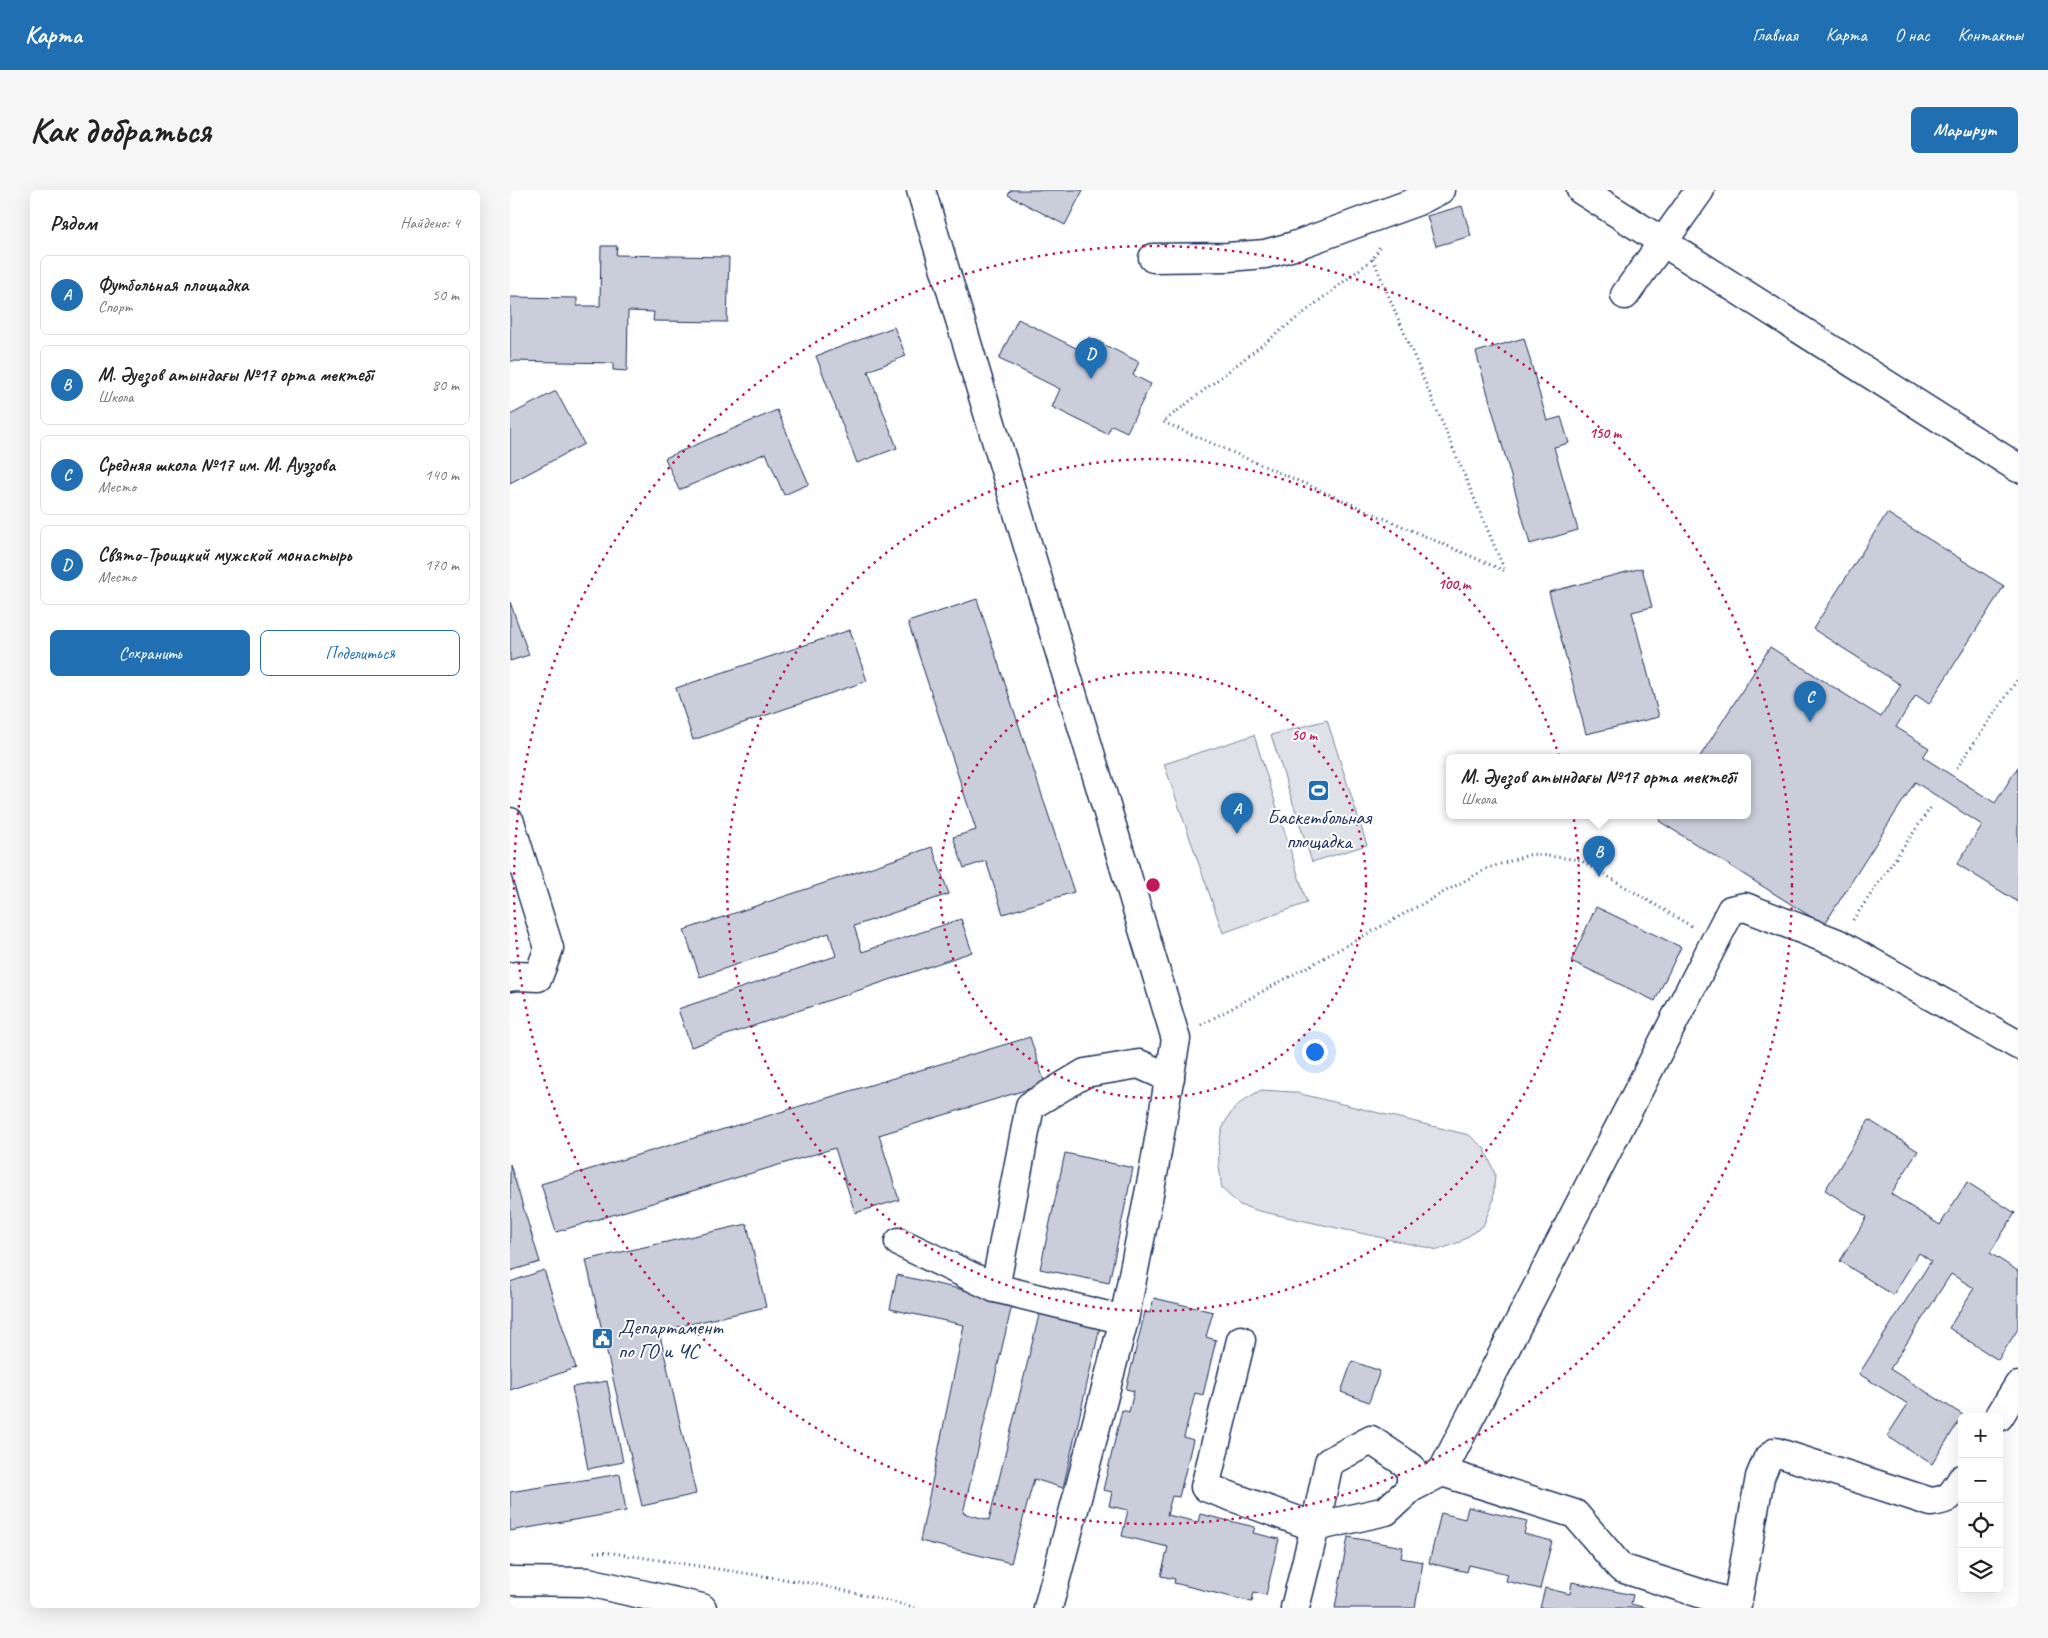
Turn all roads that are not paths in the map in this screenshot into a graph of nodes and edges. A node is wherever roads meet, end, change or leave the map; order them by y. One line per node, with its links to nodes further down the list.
1 (921, 190): 12 (street)
2 (1440, 190): 6 (street)
3 (1581, 190): 5 (street)
4 (1700, 190): 5 (street)
5 (1663, 243): 7 (street); 8 (street)
6 (1153, 258)
7 (1625, 296)
8 (2018, 468)
9 (510, 822): 10 (street)
10 (510, 977)
11 (2018, 1045): 19 (street)
12 (1170, 1078): 14 (street); 15 (street)
13 (899, 1242): 14 (street)
14 (994, 1288): 15 (street)
15 (1124, 1320): 26 (street)
16 (1241, 1340): 22 (street)
17 (2018, 1386): 18 (street)
18 (2001, 1413)
19 (1442, 1472): 21 (street); 24 (street)
20 (1958, 1486): 24 (street)
21 (1410, 1488): 22 (street); 22 (street)
22 (1315, 1526): 27 (street)
23 (510, 1581): 25 (street)
24 (1741, 1607)
25 (702, 1608)
26 (1048, 1608)
27 (1295, 1608)

